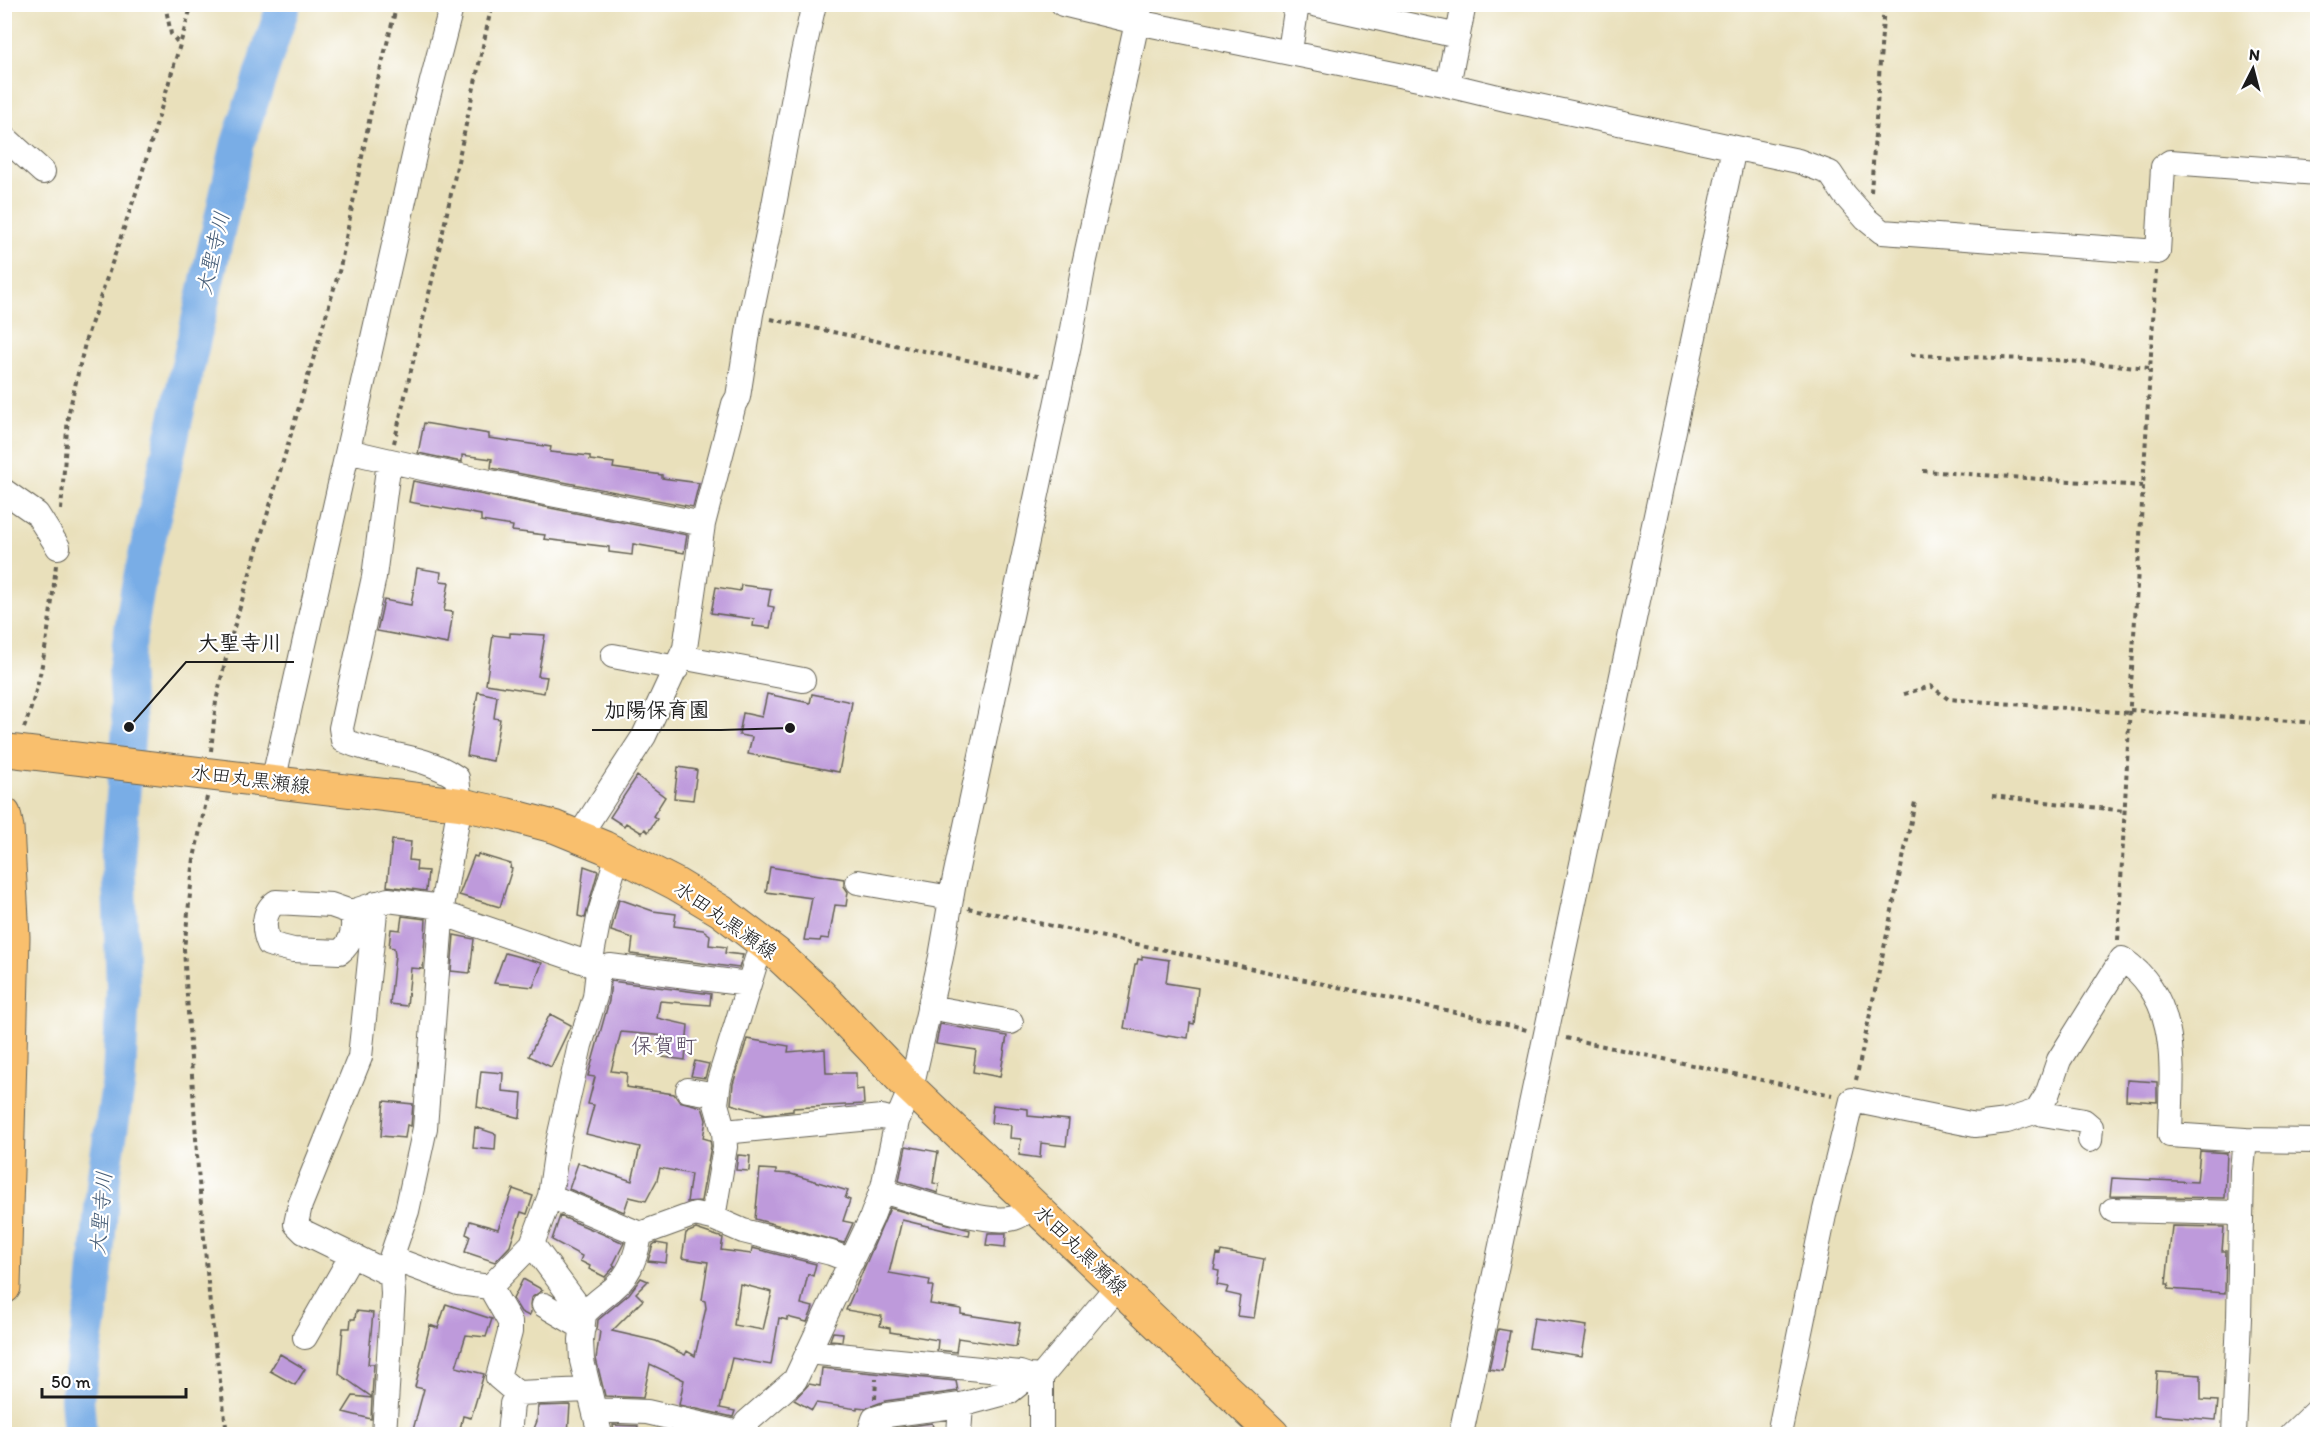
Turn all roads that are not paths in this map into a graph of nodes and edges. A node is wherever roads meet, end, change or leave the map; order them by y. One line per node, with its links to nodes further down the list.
1 (452, 4): 15 (street)
2 (814, 4): 18 (street)
3 (1063, 4): 7 (street)
4 (1297, 4): 9 (street)
5 (1314, 4): 8 (street)
6 (1464, 4): 8 (street)
7 (1139, 13): 9 (street); 30 (street)
8 (1458, 36): 10 (street)
9 (1290, 51): 10 (street)
10 (1448, 84): 12 (street)
11 (4, 137): 13 (street)
12 (1734, 148): 14 (street); 79 (street)
13 (43, 172)
14 (2318, 173)
15 (348, 451): 16 (street); 24 (street)
16 (389, 461): 18 (street); 25 (street)
17 (4, 491): 19 (street)
18 (703, 524): 21 (street)
19 (58, 547)
20 (613, 656): 21 (street)
21 (679, 663): 22 (street); 27 (street)
22 (802, 681)
23 (10, 750): 24 (main road, 水田丸黒瀬線)
24 (273, 782): 25 (main road, 水田丸黒瀬線)
25 (460, 804): 27 (main road, 水田丸黒瀬線); 32 (street)
26 (4, 814): 60 (highway)
27 (579, 836): 28 (main road, 水田丸黒瀬線)
28 (618, 854): 34 (main road, 水田丸黒瀬線); 35 (street)
29 (858, 882): 30 (street)
30 (951, 902): 37 (street)
31 (376, 903): 32 (street); 33 (street); 56 (street)
32 (441, 910): 35 (street); 58 (street)
33 (351, 912)
34 (762, 942): 36 (street); 39 (main road, 水田丸黒瀬線)
35 (594, 968): 36 (street); 49 (street)
36 (748, 984): 41 (street)
37 (929, 1007): 38 (street); 39 (street)
38 (1011, 1022)
39 (911, 1089): 43 (street); 50 (main road, 水田丸黒瀬線)
40 (688, 1090): 41 (street)
41 (717, 1095): 44 (street)
42 (2037, 1111): 45 (street); 46 (street); 80 (street)
43 (897, 1122): 44 (street); 48 (street)
44 (724, 1132): 53 (street)
45 (2090, 1140)
46 (2245, 1140): 47 (street); 52 (street)
47 (2318, 1141)
48 (881, 1191): 50 (street); 57 (street)
49 (550, 1196): 54 (street); 55 (street)
50 (1035, 1206): 59 (main road, 水田丸黒瀬線)
51 (2113, 1210): 52 (street)
52 (2241, 1213): 81 (street)
53 (713, 1218): 54 (street); 57 (street)
54 (640, 1234): 63 (street)
55 (532, 1244): 61 (street); 63 (street)
56 (352, 1255): 58 (street); 64 (street)
57 (852, 1261): 65 (street)
58 (391, 1266): 61 (street); 72 (street)
59 (1118, 1285): 66 (street); 78 (main road, 水田丸黒瀬線)
60 (4, 1287)
61 (490, 1287): 67 (street)
62 (544, 1305): 63 (street)
63 (584, 1321): 68 (street)
64 (305, 1337)
65 (808, 1352): 66 (street); 75 (street)
66 (1035, 1377): 69 (street); 77 (street)
67 (518, 1393): 68 (street); 73 (street)
68 (592, 1400): 74 (street); 75 (street)
69 (961, 1405): 71 (street); 76 (street)
70 (2318, 1409): 82 (street)
71 (872, 1426)
72 (384, 1434)
73 (509, 1434)
74 (600, 1434)
75 (739, 1434)
76 (959, 1434)
77 (1041, 1434)
78 (1273, 1434)
79 (1461, 1434)
80 (1779, 1434)
81 (2234, 1434)
82 (2292, 1434)

